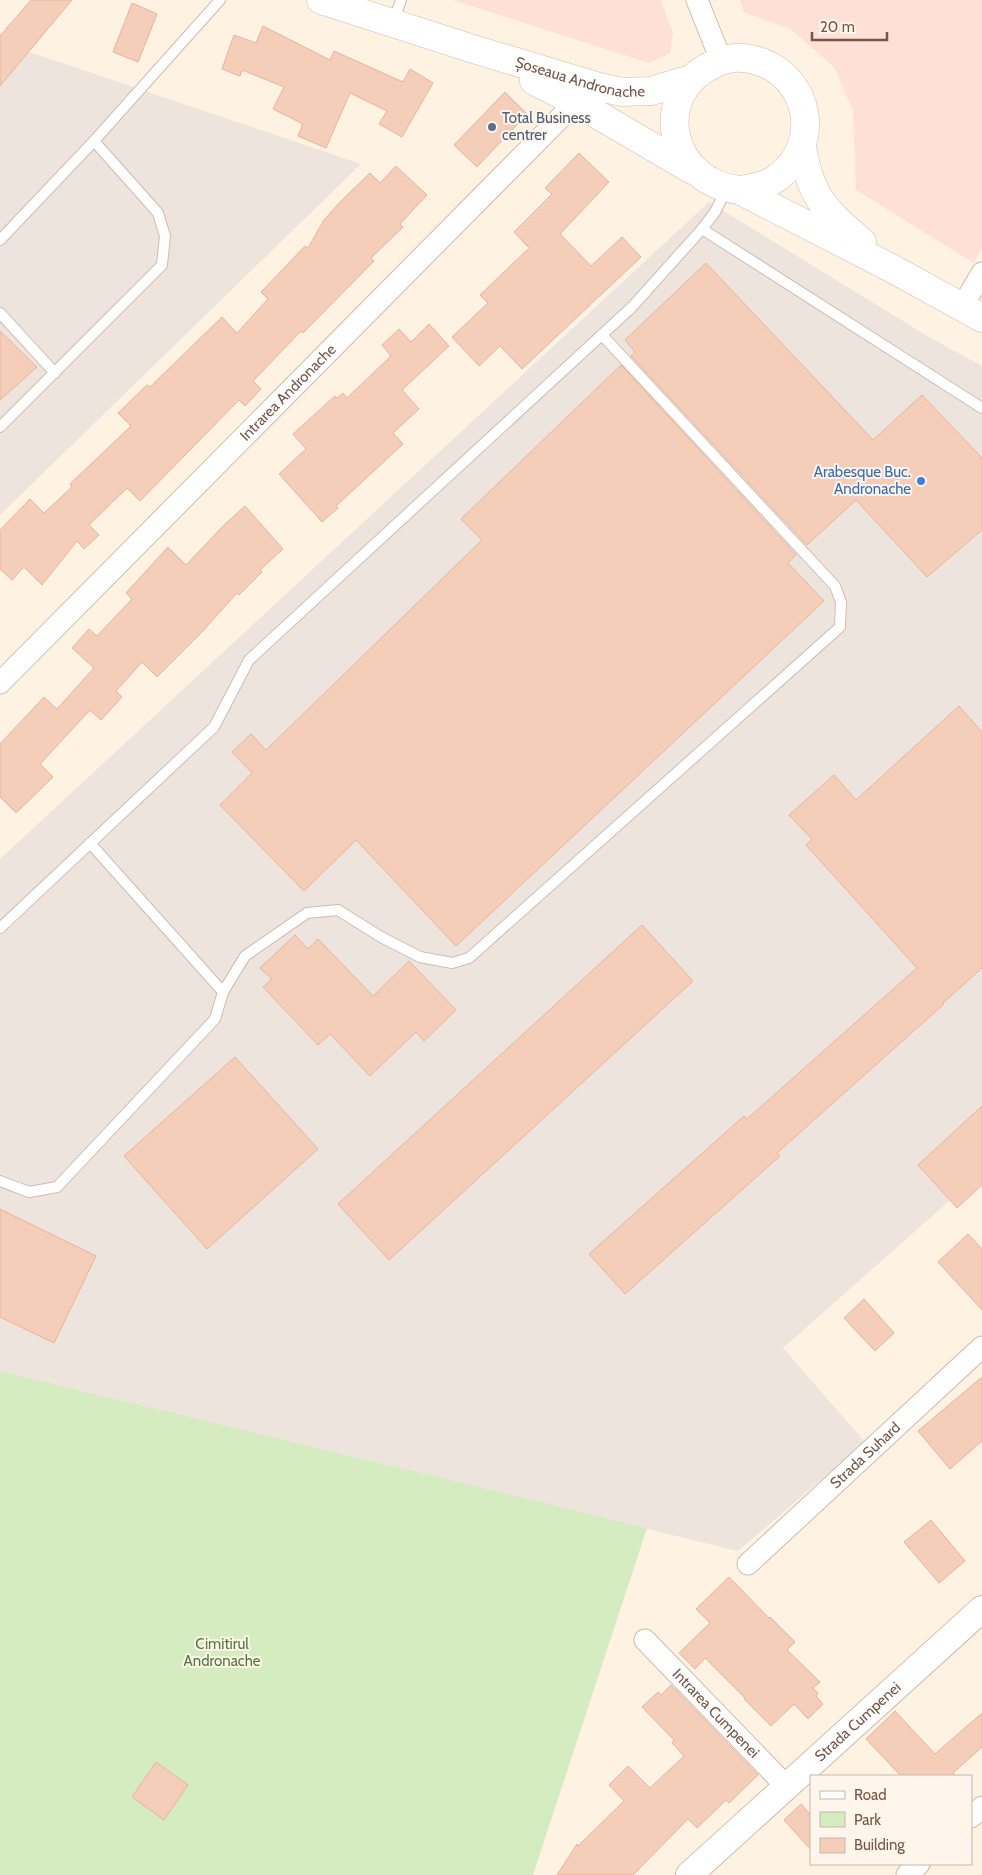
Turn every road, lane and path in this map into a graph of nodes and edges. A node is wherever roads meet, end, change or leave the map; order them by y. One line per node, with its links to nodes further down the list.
1 (220, 0): 9 (lane)
2 (321, 0): 4 (main road, Șoseaua Andronache)
3 (697, 0): 6 (street)
4 (397, 11): 5 (main road, Șoseaua Andronache)
5 (470, 48): 7 (main road, Șoseaua Andronache); 8 (main road, Șoseaua Andronache)
6 (721, 60): 7 (main road); 10 (main road)
7 (691, 79): 11 (main road)
8 (576, 102): 11 (main road, Șoseaua Andronache); 23 (street, Intrarea Andronache)
9 (94, 141): 14 (lane); 20 (lane)
10 (802, 147): 12 (main road); 15 (main road)
11 (694, 170): 12 (main road)
12 (733, 189): 13 (lane); 15 (main road)
13 (702, 230): 19 (lane); 21 (lane)
14 (0, 240)
15 (893, 269): 18 (main road)
16 (982, 273): 18 (street)
17 (0, 313): 20 (lane)
18 (972, 313)
19 (602, 335): 24 (lane); 26 (lane)
20 (55, 374): 22 (lane)
21 (982, 408)
22 (0, 428)
23 (0, 683)
24 (90, 843): 25 (lane); 26 (lane)
25 (0, 928)
26 (223, 992): 27 (lane)
27 (0, 1181)
28 (982, 1347): 29 (street, Strada Suhard)
29 (748, 1564)
30 (982, 1609): 32 (street, Strada Cumpenei)
31 (645, 1640): 32 (street, Intrarea Cumpenei)
32 (787, 1787): 36 (street, Strada Cumpenei)
33 (982, 1807): 34 (street)
34 (972, 1816)
35 (918, 1865): 37 (street)
36 (689, 1875)
37 (907, 1875)

